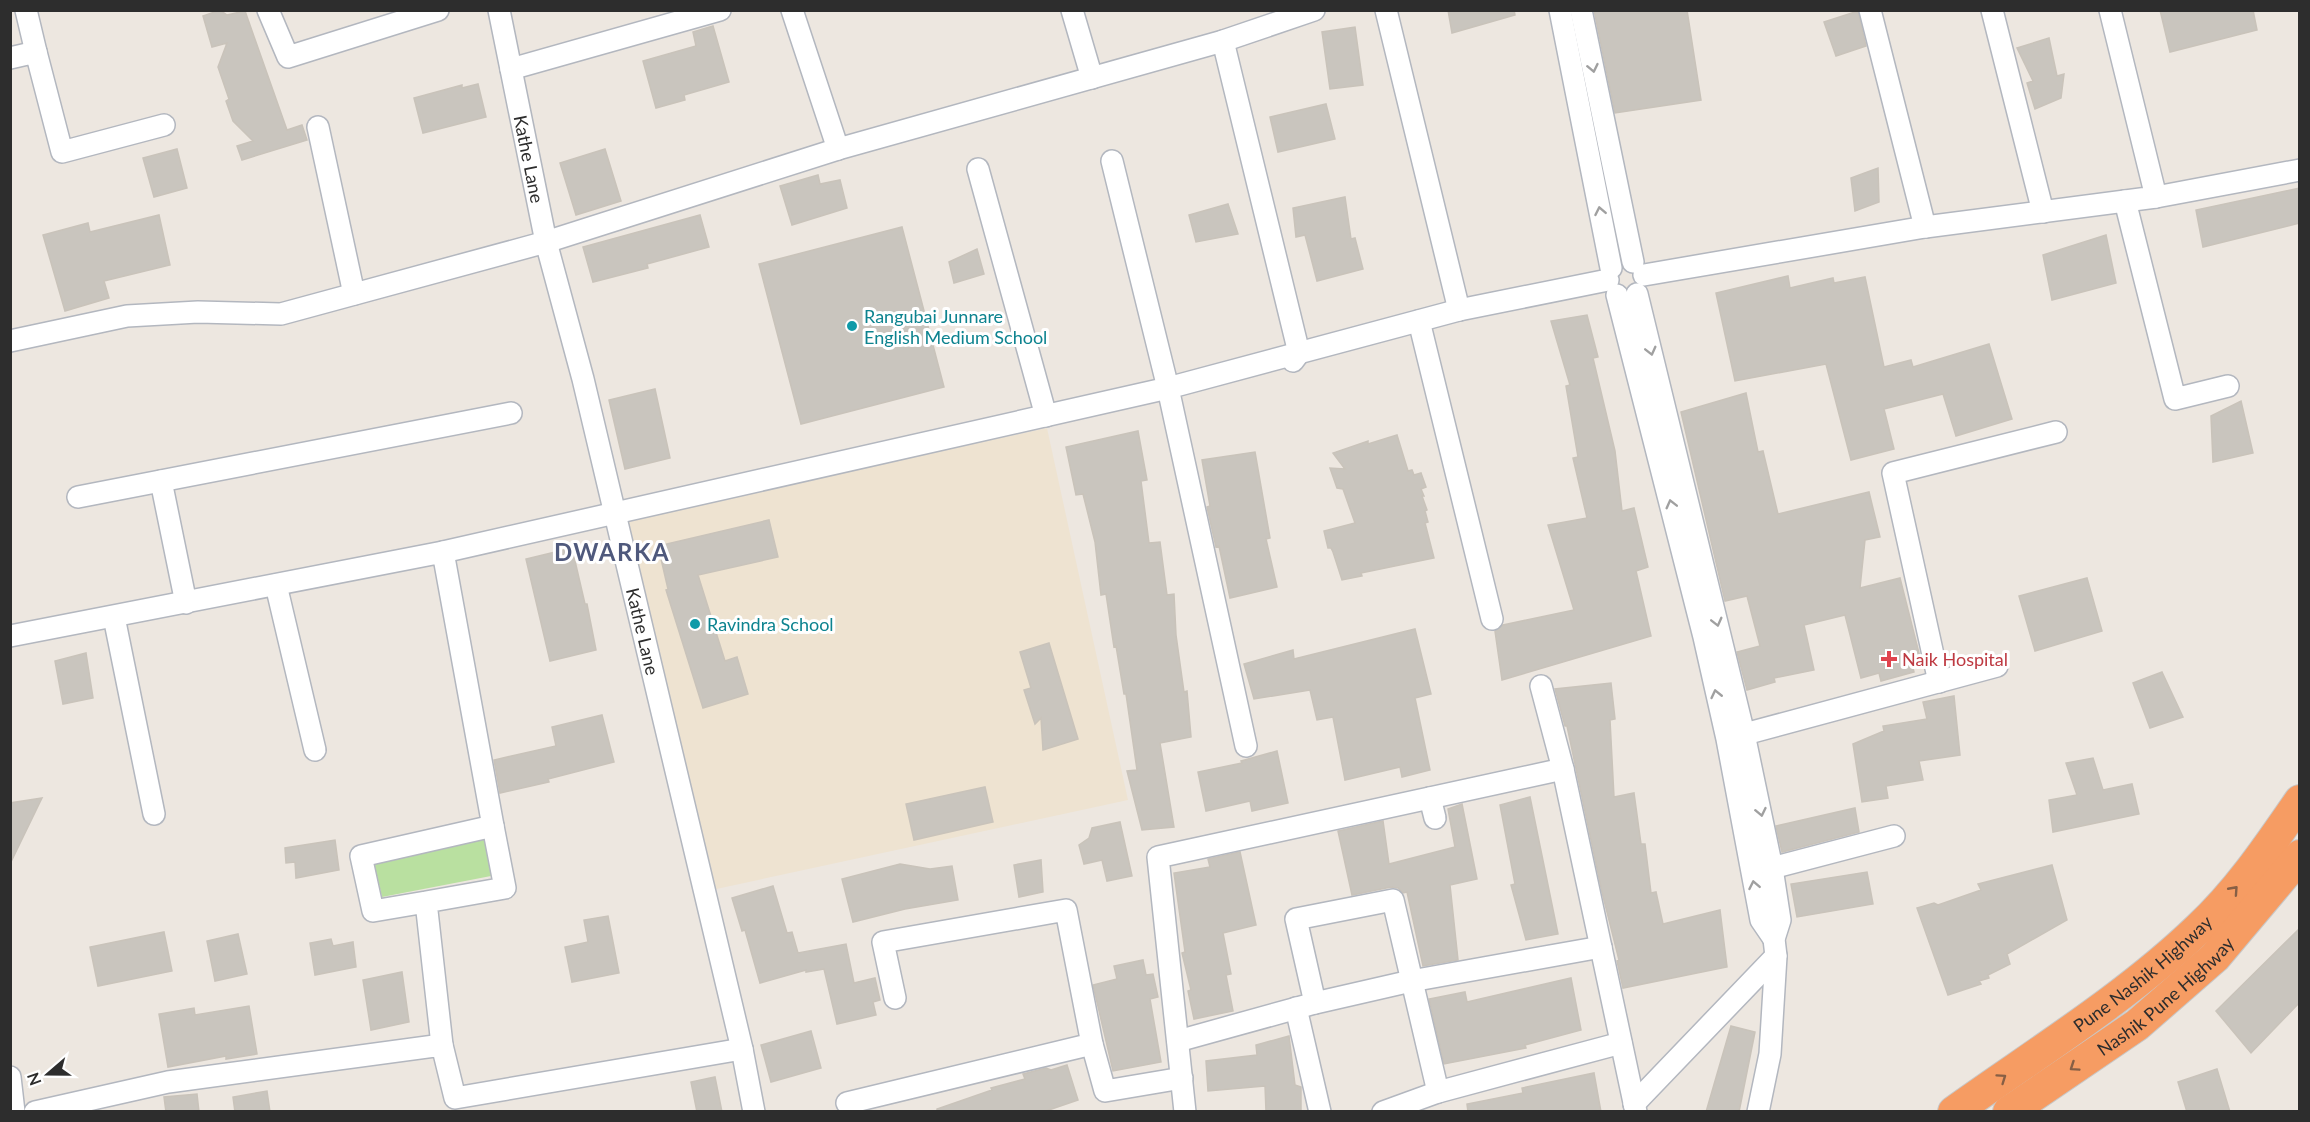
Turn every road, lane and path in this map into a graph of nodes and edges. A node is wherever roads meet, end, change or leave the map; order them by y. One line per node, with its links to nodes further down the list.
1 (26, 10): 16 (street)
2 (268, 10): 3 (street)
3 (438, 10)
4 (499, 10): 18 (street, Kathe Lane)
5 (720, 10): 18 (street)
6 (792, 10): 22 (street)
7 (1072, 10): 19 (street)
8 (1314, 10): 15 (street)
9 (1386, 10): 33 (street)
10 (1560, 10): 31 (street, one-way to 10)
11 (1581, 10): 31 (street, one-way to 31)
12 (1870, 10): 29 (street)
13 (1992, 10): 28 (street)
14 (2110, 10): 26 (street)
15 (1222, 42): 19 (street); 36 (street)
16 (36, 52): 17 (street); 20 (street)
17 (10, 58)
18 (511, 69): 30 (street, Kathe Lane)
19 (1092, 78): 22 (street)
20 (164, 125)
21 (318, 127): 32 (street)
22 (838, 149): 30 (street)
23 (1112, 160): 38 (street)
24 (978, 169): 40 (street)
25 (2300, 170): 26 (street)
26 (2156, 197): 27 (street)
27 (2125, 201): 28 (street); 37 (street)
28 (2043, 212): 29 (street)
29 (1924, 227): 31 (street)
30 (546, 242): 32 (street); 44 (street, Kathe Lane)
31 (1625, 279): 33 (street); 54 (street)
32 (354, 294): 35 (street)
33 (1459, 310): 34 (street)
34 (1419, 321): 36 (street); 49 (street)
35 (10, 340)
36 (1296, 357): 38 (street)
37 (2228, 386)
38 (1168, 388): 40 (street); 55 (street)
39 (511, 413): 42 (street)
40 (1046, 416): 44 (street)
41 (2056, 432): 52 (street)
42 (161, 480): 43 (street); 47 (street)
43 (78, 497)
44 (614, 514): 45 (street); 76 (street, Kathe Lane)
45 (443, 552): 46 (street); 62 (street)
46 (276, 585): 47 (street); 56 (street)
47 (186, 603): 48 (street)
48 (114, 617): 50 (street); 59 (street)
49 (1492, 619)
50 (10, 636)
51 (1997, 666): 52 (street)
52 (1940, 682): 54 (street)
53 (1541, 686): 57 (street)
54 (1736, 737): 65 (street, one-way to 65); 68 (street, one-way to 54)
55 (1246, 746)
56 (315, 750)
57 (1563, 769): 58 (street); 67 (street)
58 (1430, 798): 60 (street); 72 (street)
59 (154, 814)
60 (1435, 819)
61 (2295, 819): 89 (highway, Pune Nashik Highway, one-way to 61)
62 (493, 826): 66 (street); 66 (street)
63 (1894, 836): 65 (street)
64 (2300, 856): 90 (highway, Nashik Pune Highway, one-way to 90)
65 (1772, 868): 68 (street)
66 (426, 902): 75 (street)
67 (1601, 947): 69 (street); 73 (street)
68 (1775, 948): 81 (street); 88 (street)
69 (1411, 981): 71 (street); 71 (street); 79 (street)
70 (895, 998): 74 (street)
71 (1305, 1006): 72 (street); 87 (street)
72 (1178, 1041): 78 (street)
73 (1621, 1043): 79 (street); 81 (street)
74 (1092, 1044): 78 (street); 80 (street)
75 (442, 1046): 76 (street); 84 (street)
76 (742, 1049): 85 (street, Kathe Lane)
77 (10, 1077): 83 (street)
78 (1182, 1078): 86 (street)
79 (1438, 1092): 82 (street)
80 (847, 1103)
81 (1635, 1108)
82 (1388, 1111)
83 (14, 1112)
84 (35, 1112)
85 (754, 1112)
86 (1185, 1112)
87 (1320, 1112)
88 (1758, 1112)
89 (1954, 1112)
90 (2009, 1112)

